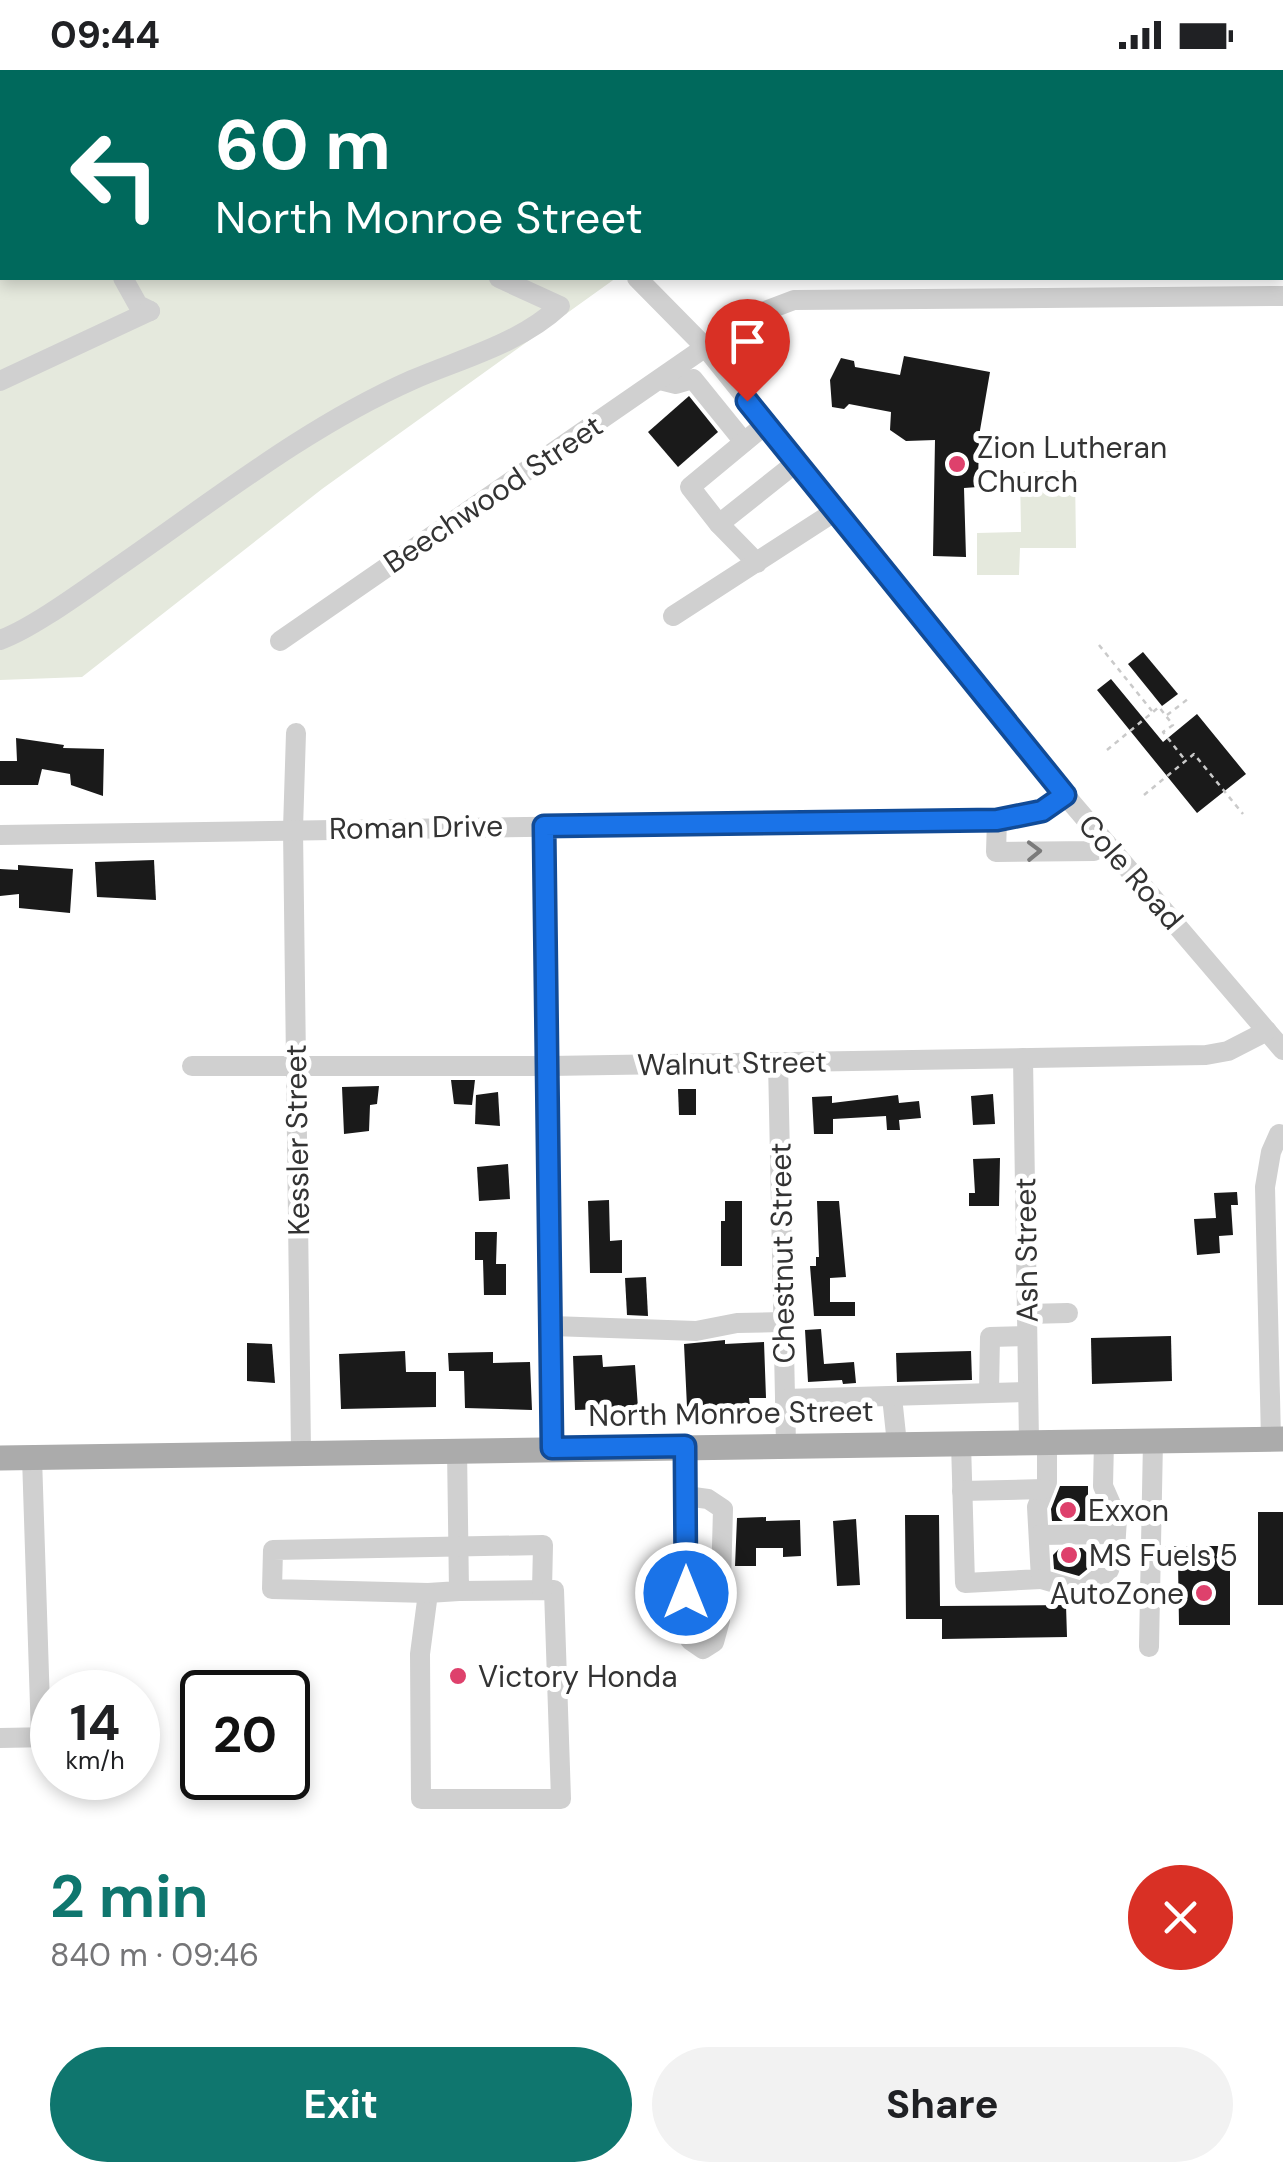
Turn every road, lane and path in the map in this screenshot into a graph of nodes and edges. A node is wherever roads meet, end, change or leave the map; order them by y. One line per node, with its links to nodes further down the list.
1 (124, 280): 10 (street)
2 (503, 280): 18 (street)
3 (639, 280): 8 (street, Cole Road)
4 (794, 280): 7 (street)
5 (978, 287): 6 (street, Beechwood Street); 7 (street, Beechwood Street)
6 (1283, 296)
7 (794, 300): 8 (street, Beechwood Street)
8 (706, 348): 9 (street, Beechwood Street); 11 (street, Cole Road)
9 (660, 380): 12 (street); 19 (street, Beechwood Street)
10 (0, 381)
11 (766, 424): 12 (street); 13 (street, Cole Road)
12 (744, 442): 15 (street)
13 (797, 462): 14 (street, Cole Road); 15 (street)
14 (837, 510): 16 (street); 27 (street, Cole Road)
15 (719, 524): 16 (street)
16 (757, 563): 17 (street)
17 (673, 616)
18 (0, 640)
19 (280, 641)
20 (1099, 645): 22 (path)
21 (1188, 699): 23 (path)
22 (1153, 713): 23 (path); 25 (path)
23 (1166, 716): 26 (path)
24 (296, 733): 32 (street, Kessler Street)
25 (1107, 750)
26 (1186, 762): 28 (path); 29 (path)
27 (1065, 795): 30 (street, Roman Drive); 34 (street, Cole Road)
28 (1144, 795)
29 (1243, 814)
30 (997, 820): 31 (street, Roman Drive); 34 (street, one-way to 34)
31 (544, 826): 32 (street, Roman Drive); 40 (street)
32 (293, 829): 33 (street, Roman Drive); 41 (street, Kessler Street)
33 (0, 835)
34 (1106, 842): 35 (street, Cole Road)
35 (1267, 1031): 36 (street, Cole Road); 37 (street, Walnut Street)
36 (1283, 1050)
37 (1023, 1058): 38 (street, Walnut Street); 45 (street, Ash Street)
38 (778, 1062): 40 (street, Walnut Street); 46 (street, Chestnut Street)
39 (192, 1066): 41 (street, Walnut Street)
40 (550, 1066): 41 (street, Walnut Street); 47 (street)
41 (296, 1068): 63 (street, Kessler Street)
42 (1279, 1134): 43 (street)
43 (1275, 1293): 53 (street)
44 (1068, 1312): 45 (street)
45 (1027, 1314): 48 (street, Ash Street)
46 (783, 1322): 47 (street); 52 (street, Chestnut Street)
47 (552, 1326): 61 (street)
48 (1027, 1336): 49 (street, Ash Street); 50 (street)
49 (1028, 1392): 50 (street); 56 (street, Ash Street)
50 (989, 1393): 51 (street)
51 (892, 1397): 52 (street); 58 (street)
52 (785, 1399): 59 (street, Chestnut Street)
53 (1277, 1439): 55 (main road, North Monroe Street)
54 (1104, 1441): 55 (main road, North Monroe Street); 56 (main road, North Monroe Street); 69 (street)
55 (1153, 1441): 76 (street)
56 (1038, 1442): 57 (main road, North Monroe Street); 66 (street, Ash Street)
57 (961, 1443): 58 (main road, North Monroe Street); 67 (street)
58 (897, 1444): 59 (main road, North Monroe Street)
59 (786, 1445): 60 (main road, North Monroe Street)
60 (685, 1446): 61 (main road, North Monroe Street); 68 (street)
61 (552, 1448): 62 (main road, North Monroe Street)
62 (457, 1449): 63 (main road, North Monroe Street); 71 (street)
63 (301, 1451): 64 (main road, North Monroe Street)
64 (32, 1457): 65 (main road, North Monroe Street); 77 (street)
65 (0, 1458)
66 (1044, 1489): 67 (street); 70 (street, Ash Street)
67 (962, 1491): 72 (street)
68 (686, 1496): 68 (street)
69 (1114, 1534): 70 (street); 72 (street)
70 (1039, 1535): 72 (street, Ash Street)
71 (458, 1546): 73 (street); 74 (street); 75 (street)
72 (1041, 1579)
73 (542, 1590): 74 (street); 75 (street)
74 (459, 1592): 75 (street)
75 (428, 1593)
76 (1149, 1647)
77 (43, 1670)
78 (30, 1737): 79 (street)
79 (0, 1738)

